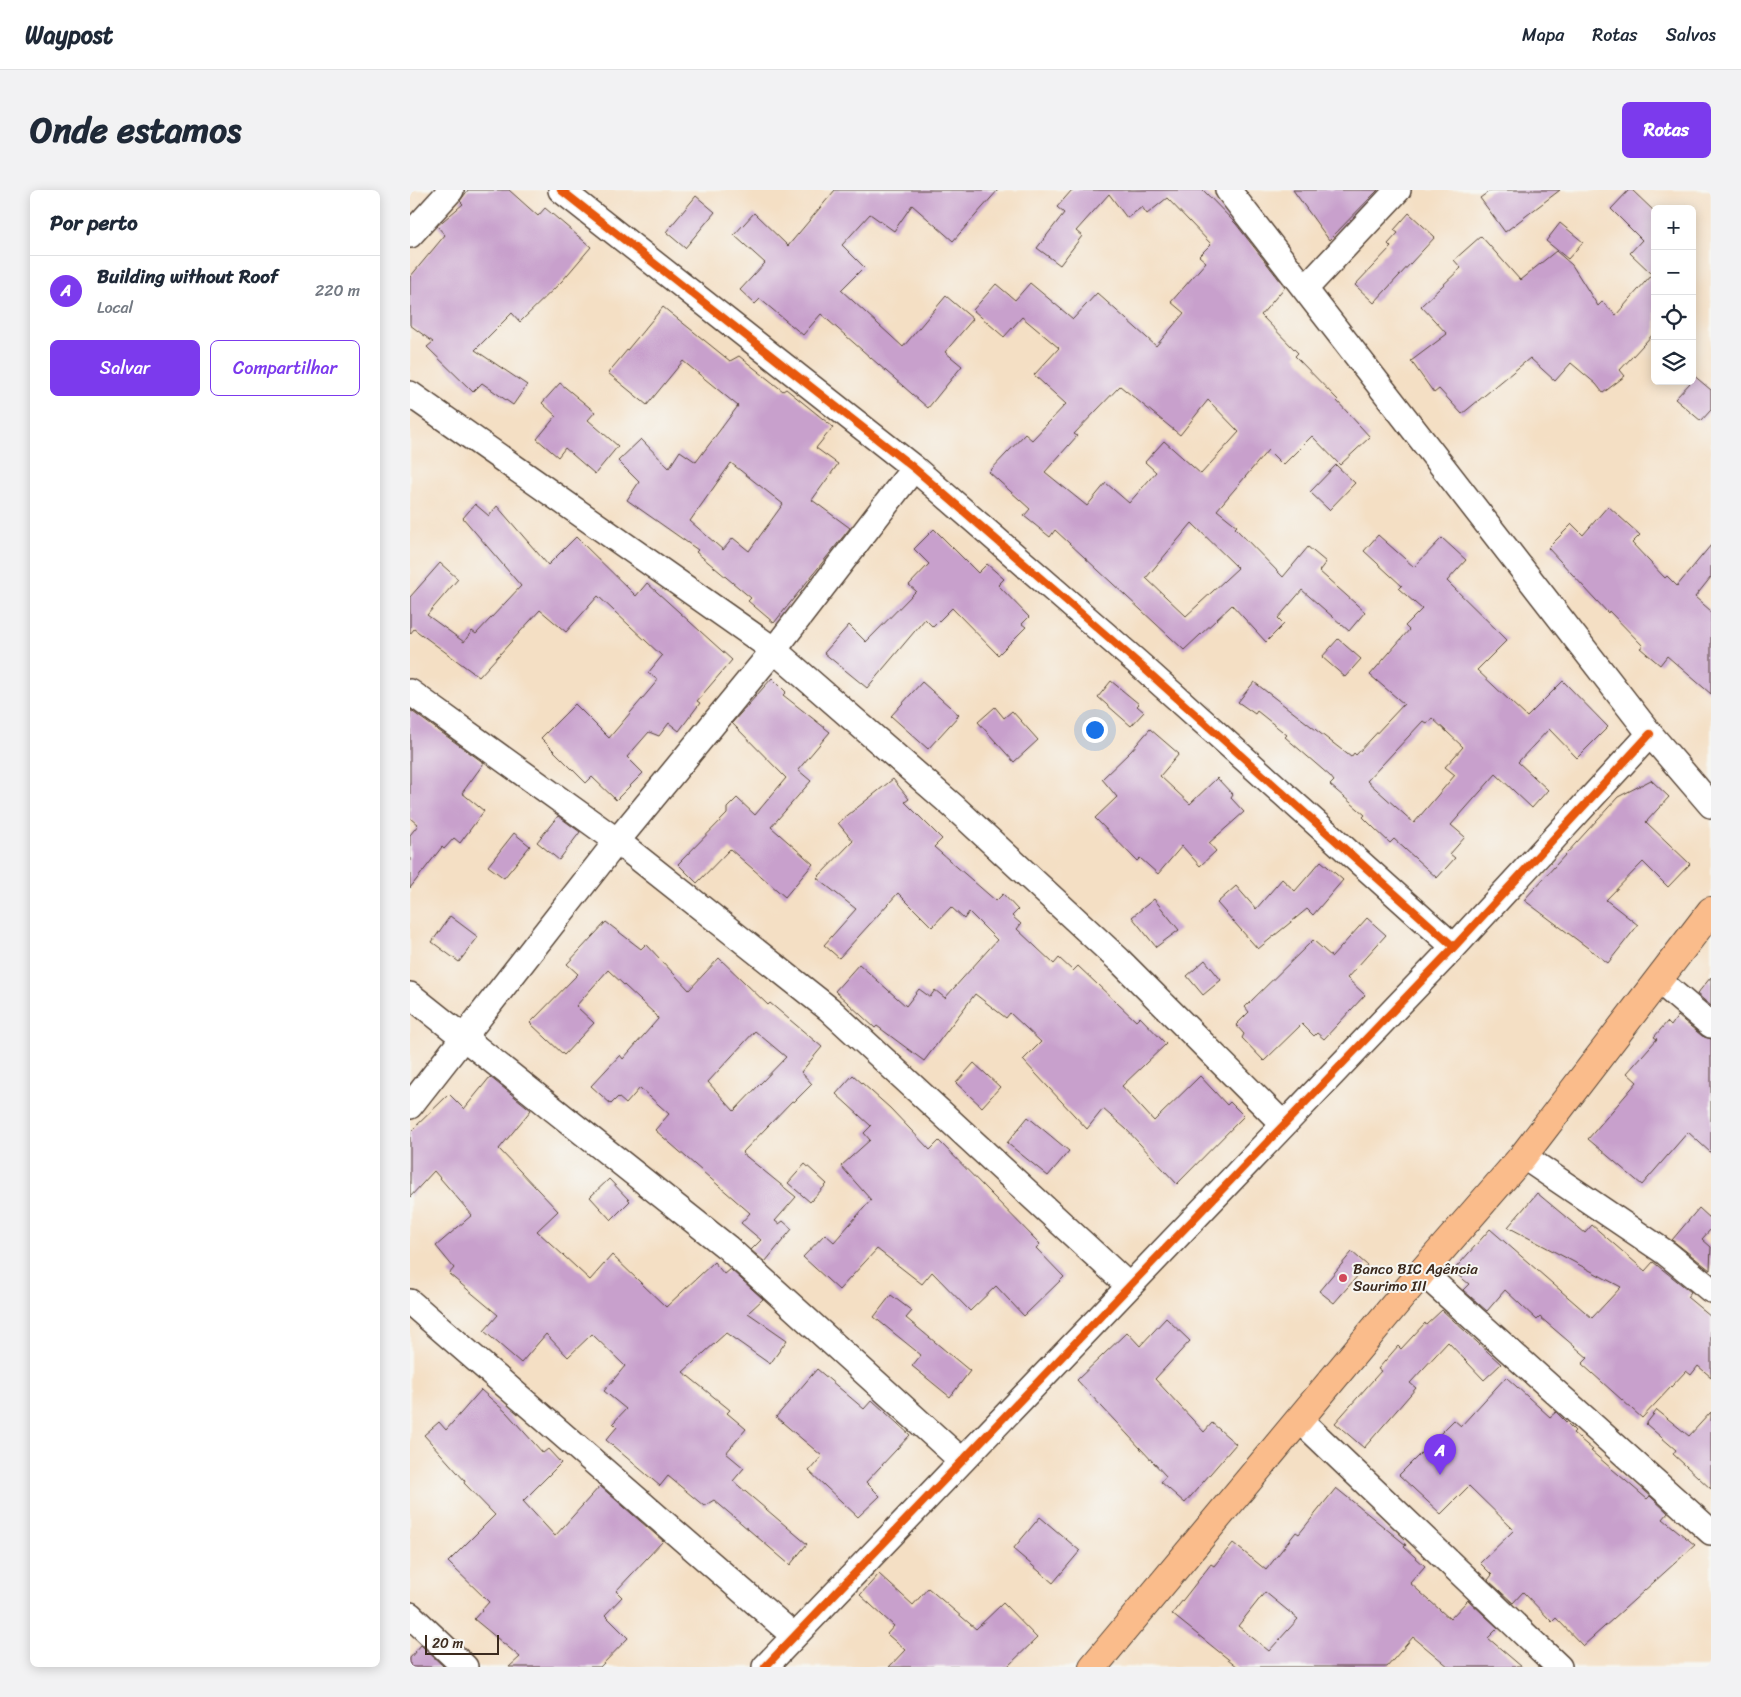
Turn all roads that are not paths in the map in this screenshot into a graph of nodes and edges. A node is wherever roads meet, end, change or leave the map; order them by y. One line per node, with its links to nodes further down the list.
1 (450, 190): 5 (street)
2 (561, 190): 8 (street)
3 (1228, 190): 6 (street)
4 (1398, 190): 6 (street)
5 (410, 235)
6 (1305, 289): 11 (street)
7 (410, 394): 9 (street)
8 (914, 468): 9 (street); 15 (street)
9 (774, 650): 13 (street); 21 (street)
10 (410, 692): 13 (street)
11 (1650, 734): 12 (street); 15 (street)
12 (1711, 805)
13 (617, 841): 19 (street); 24 (street)
14 (1711, 911): 16 (main road)
15 (1454, 947): 21 (street)
16 (1658, 980): 18 (street); 22 (main road)
17 (410, 995): 19 (street)
18 (1711, 1025)
19 (465, 1038): 20 (street); 28 (street)
20 (410, 1106)
21 (1282, 1124): 24 (street)
22 (1523, 1156): 23 (main road); 25 (street)
23 (1422, 1272): 27 (main road); 29 (street)
24 (1129, 1286): 28 (street)
25 (1711, 1290)
26 (410, 1302): 31 (street)
27 (1300, 1420): 32 (main road); 35 (street)
28 (961, 1460): 31 (street)
29 (1711, 1532)
30 (410, 1615): 33 (street)
31 (793, 1635): 34 (street)
32 (1095, 1666)
33 (465, 1667)
34 (765, 1667)
35 (1559, 1667)

